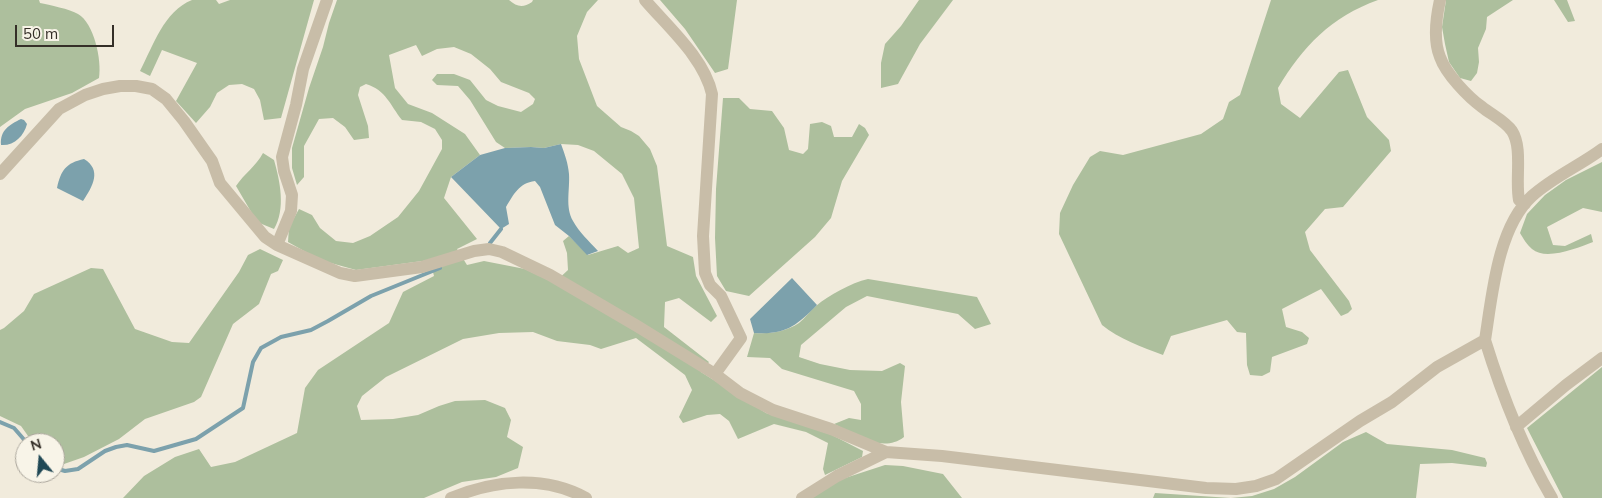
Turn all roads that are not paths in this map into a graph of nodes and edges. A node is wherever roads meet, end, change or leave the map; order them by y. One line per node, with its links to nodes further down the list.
1 (327, 0): 7 (street)
2 (645, 0): 10 (street)
3 (1440, 0): 6 (street)
4 (1602, 149): 6 (street)
5 (0, 174): 7 (street)
6 (1525, 204): 8 (street)
7 (277, 245): 10 (street)
8 (1485, 340): 11 (street); 12 (street)
9 (1602, 358): 11 (street)
10 (715, 374): 12 (street)
11 (1516, 426): 16 (street)
12 (886, 452): 15 (street)
13 (451, 498): 14 (street)
14 (586, 498)
15 (802, 498)
16 (1552, 498)

